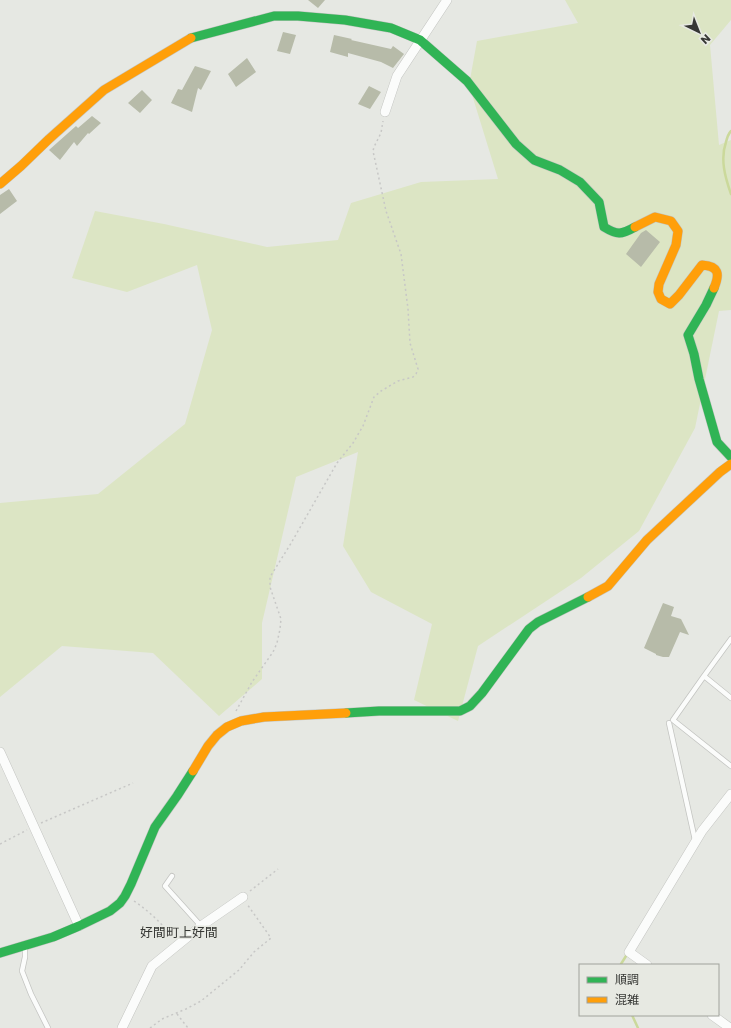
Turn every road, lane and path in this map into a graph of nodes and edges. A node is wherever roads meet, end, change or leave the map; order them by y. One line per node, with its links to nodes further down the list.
1 (447, 0): 2 (street)
2 (420, 40): 3 (street); 4 (street); 5 (street)
3 (385, 112): 11 (path)
4 (0, 184)
5 (731, 457)
6 (731, 464): 11 (street)
7 (731, 639): 8 (lane)
8 (704, 676): 9 (lane); 13 (lane)
9 (731, 698)
10 (669, 723): 17 (lane)
11 (227, 727): 21 (street)
12 (0, 752): 16 (street)
13 (731, 766)
14 (133, 783): 16 (path)
15 (731, 794): 17 (street)
16 (34, 826): 18 (path); 23 (street)
17 (696, 842): 28 (street)
18 (0, 844)
19 (278, 869): 22 (path)
20 (172, 876): 24 (lane)
21 (125, 896): 23 (street); 25 (path)
22 (242, 897): 24 (street); 29 (path)
23 (79, 926): 26 (street)
24 (201, 926): 25 (street)
25 (178, 943): 32 (street)
26 (25, 946): 27 (street); 31 (lane)
27 (0, 953)
28 (645, 964)
29 (177, 1013): 33 (path); 34 (path)
30 (713, 1016): 35 (street)
31 (48, 1028)
32 (122, 1028)
33 (150, 1028)
34 (188, 1028)
35 (730, 1028)

